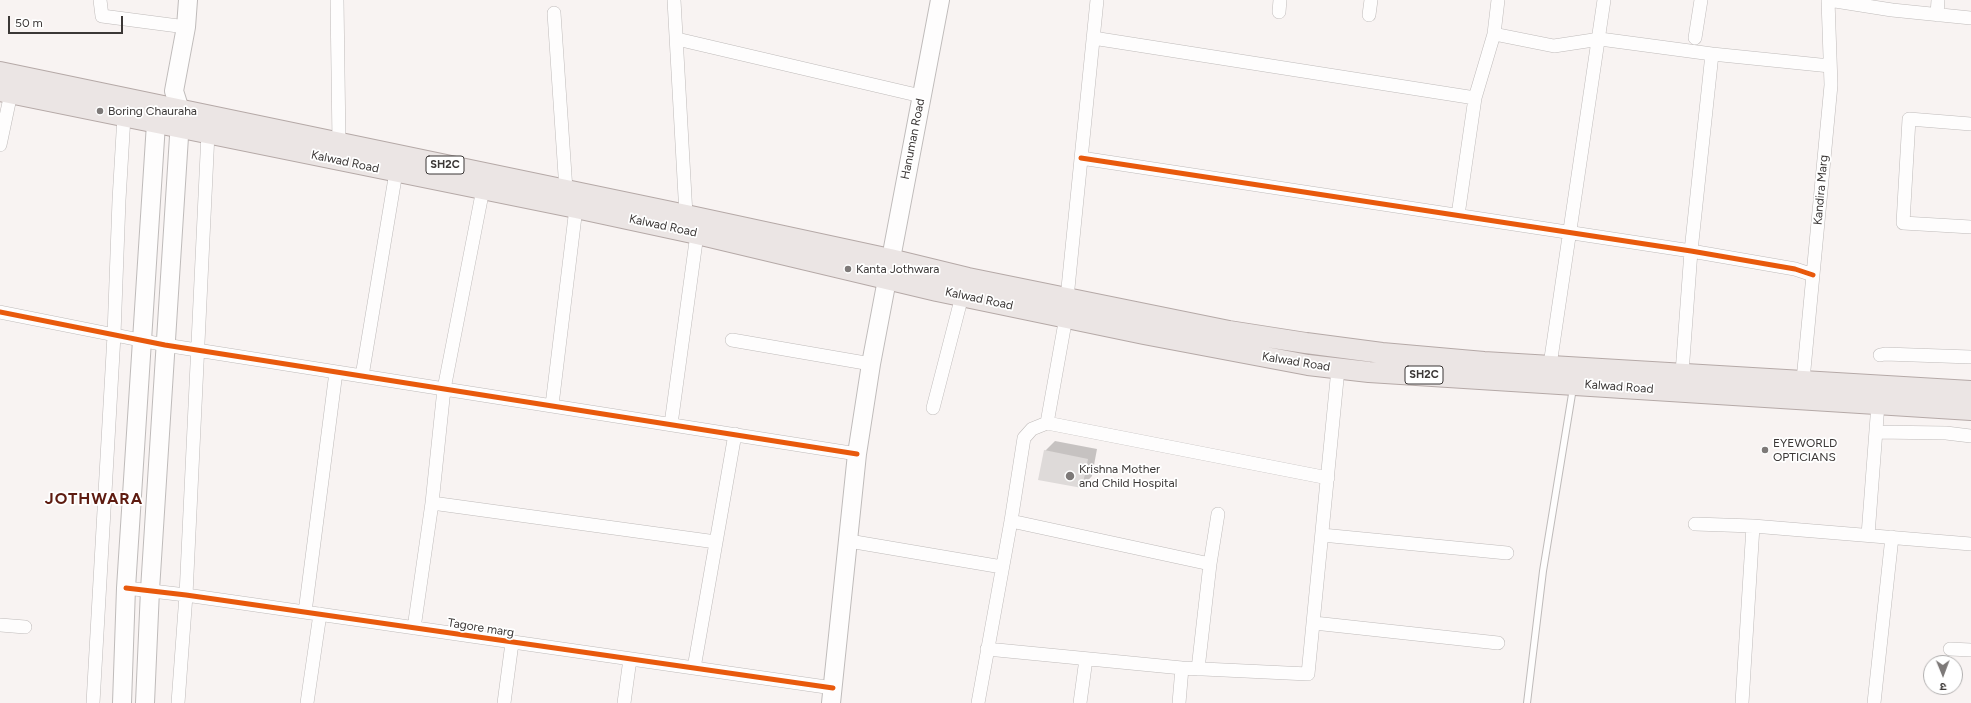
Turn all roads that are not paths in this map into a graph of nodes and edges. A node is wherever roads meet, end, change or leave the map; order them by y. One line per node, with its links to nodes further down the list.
1 (100, 0): 17 (street)
2 (188, 0): 17 (street)
3 (337, 0): 35 (street)
4 (674, 0): 21 (street)
5 (940, 0): 28 (street, Hanuman Road)
6 (1098, 0): 19 (street)
7 (1371, 0): 14 (street)
8 (1498, 0): 18 (street)
9 (1604, 0): 22 (street)
10 (1701, 0): 20 (street)
11 (1828, 0): 15 (street); 24 (street, Kandira Marg)
12 (1938, 0): 15 (street)
13 (554, 13): 40 (street)
14 (1370, 15)
15 (1937, 15): 16 (street)
16 (1971, 18)
17 (186, 28): 26 (street)
18 (1494, 34): 22 (street); 29 (street)
19 (1093, 38): 29 (street); 37 (street)
20 (1695, 38)
21 (677, 39): 28 (street); 42 (street)
22 (1600, 39): 23 (street); 46 (street)
23 (1712, 54): 24 (street); 47 (street)
24 (1830, 66): 49 (street, Kandira Marg)
25 (0, 72): 30 (main road, Kalwad Road / SH2C)
26 (174, 91): 30 (street); 32 (street)
27 (6, 92): 31 (main road, Kalwad Road / SH2C); 36 (street)
28 (922, 96): 48 (street, Hanuman Road)
29 (1476, 98): 43 (street)
30 (157, 114): 31 (main road, Kalwad Road / SH2C); 32 (main road, Kalwad Road / SH2C); 54 (street)
31 (124, 116): 53 (street)
32 (179, 118): 34 (main road, Kalwad Road / SH2C); 35 (main road, Kalwad Road / SH2C); 57 (street)
33 (1971, 124): 44 (street)
34 (208, 133): 38 (main road, Kalwad Road / SH2C); 58 (street)
35 (339, 142): 40 (main road, Kalwad Road / SH2C)
36 (0, 145)
37 (1081, 158): 43 (street); 51 (street)
38 (396, 172): 39 (main road, Kalwad Road / SH2C); 67 (street)
39 (483, 188): 41 (main road, Kalwad Road / SH2C); 70 (street)
40 (566, 190): 42 (main road, Kalwad Road / SH2C)
41 (576, 208): 45 (main road, Kalwad Road / SH2C); 73 (street)
42 (686, 215): 48 (main road, Kalwad Road / SH2C)
43 (1458, 215): 46 (street)
44 (1971, 227)
45 (697, 234): 48 (main road, Kalwad Road / SH2C); 77 (street)
46 (1570, 234): 47 (street); 63 (street)
47 (1690, 251): 49 (street); 66 (street)
48 (888, 268): 50 (main road, Kalwad Road / SH2C); 51 (main road, Kalwad Road / SH2C); 61 (street, Hanuman Road)
49 (1813, 275): 69 (street, Kandira Marg)
50 (962, 296): 51 (main road, Kalwad Road / SH2C); 74 (street)
51 (1067, 308): 56 (main road, Kalwad Road / SH2C); 62 (main road, Kalwad Road / SH2C); 76 (street)
52 (0, 312): 53 (street)
53 (114, 335): 54 (street); 117 (street)
54 (141, 340): 57 (street); 97 (street)
55 (732, 340): 61 (street)
56 (1313, 344): 62 (main road); 63 (main road, Kalwad Road / SH2C)
57 (165, 346): 58 (street); 98 (street)
58 (199, 351): 65 (street); 99 (street)
59 (1880, 355): 60 (street)
60 (1971, 358)
61 (871, 364): 81 (street, Hanuman Road)
62 (1308, 365): 64 (main road, Kalwad Road / SH2C)
63 (1550, 365): 66 (main road, Kalwad Road / SH2C)
64 (1338, 369): 68 (main road, Kalwad Road / SH2C); 82 (street)
65 (336, 372): 67 (street); 100 (street)
66 (1682, 373): 69 (main road, Kalwad Road / SH2C)
67 (362, 376): 70 (street)
68 (1574, 384): 69 (main road, Kalwad Road / SH2C); 127 (lane)
69 (1808, 387): 71 (main road, Kalwad Road / SH2C); 72 (main road, Kalwad Road / SH2C)
70 (444, 389): 73 (street); 83 (street)
71 (1971, 391)
72 (1878, 404): 75 (main road, Kalwad Road / SH2C); 78 (street)
73 (552, 405): 77 (street)
74 (933, 408)
75 (1971, 410)
76 (1047, 423): 82 (street); 85 (street)
77 (671, 424): 79 (street)
78 (1876, 432): 80 (street); 89 (street)
79 (735, 434): 81 (street); 92 (street)
80 (1971, 436)
81 (858, 454): 91 (street, Hanuman Road)
82 (1328, 478): 88 (street)
83 (432, 503): 92 (street); 105 (street)
84 (1218, 514): 95 (street)
85 (1011, 521): 95 (street); 96 (street)
86 (1695, 524): 87 (street)
87 (1753, 526): 89 (street); 128 (street)
88 (1322, 535): 94 (street); 102 (street)
89 (1868, 535): 90 (street)
90 (1892, 537): 93 (street); 129 (street)
91 (849, 541): 96 (street); 116 (street, Hanuman Road)
92 (716, 542): 113 (street)
93 (1971, 544)
94 (1508, 553)
95 (1210, 564): 115 (street)
96 (1002, 567): 108 (street)
97 (126, 588): 98 (street, Tagore marg); 118 (street)
98 (150, 590): 99 (street, Tagore marg); 119 (street)
99 (186, 594): 100 (street, Tagore marg); 120 (street)
100 (305, 612): 101 (street, Tagore marg)
101 (320, 614): 105 (street, Tagore marg); 121 (street)
102 (1314, 623): 107 (street); 115 (street)
103 (0, 625): 104 (street)
104 (25, 627)
105 (414, 628): 106 (street, Tagore marg)
106 (512, 643): 111 (street, Tagore marg); 122 (street)
107 (1498, 643)
108 (987, 649): 112 (street); 124 (street)
109 (1950, 649): 110 (street)
110 (1971, 650)
111 (630, 659): 113 (street, Tagore marg); 123 (street)
112 (1086, 659): 114 (street); 125 (street)
113 (694, 668): 116 (street, Tagore marg)
114 (1182, 668): 115 (street); 126 (street)
115 (1198, 669)
116 (832, 696)
117 (93, 703)
118 (122, 703)
119 (145, 703)
120 (178, 703)
121 (306, 703)
122 (504, 703)
123 (624, 703)
124 (978, 703)
125 (1080, 703)
126 (1179, 703)
127 (1527, 703)
128 (1742, 703)
129 (1874, 703)

